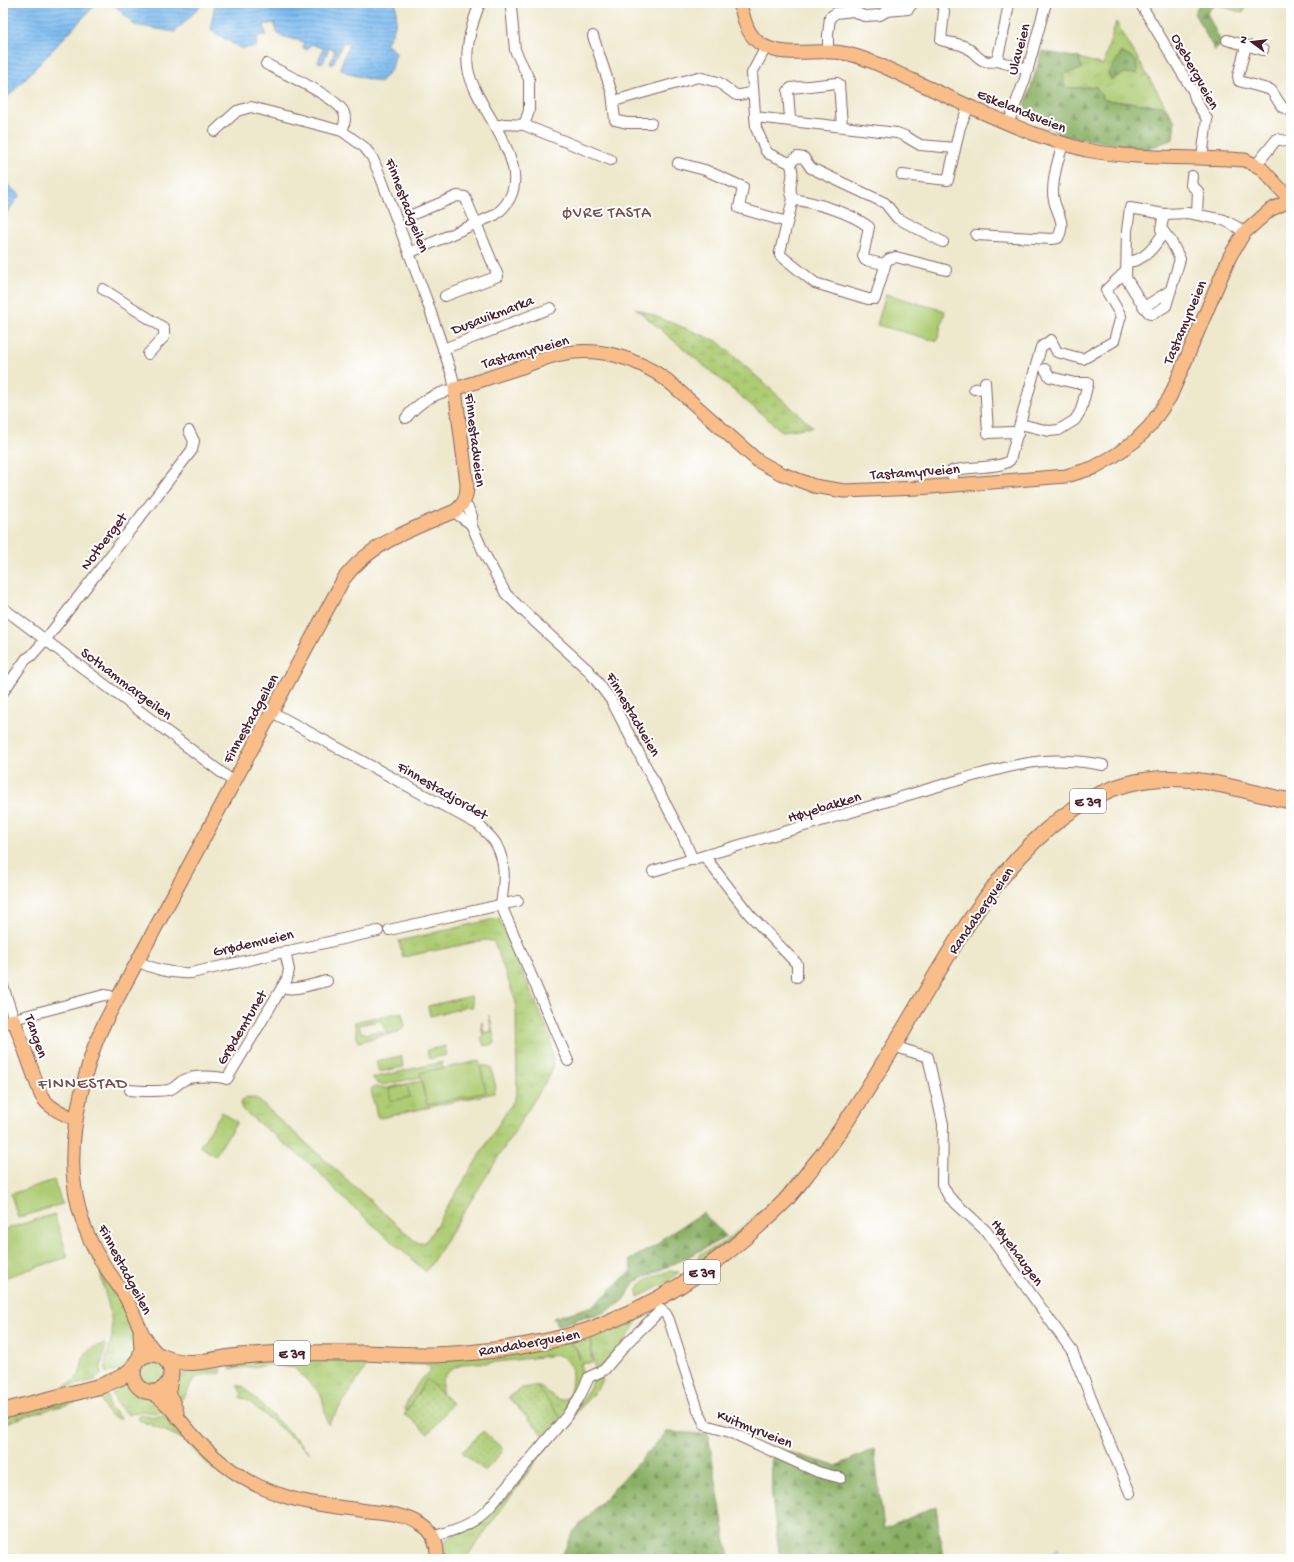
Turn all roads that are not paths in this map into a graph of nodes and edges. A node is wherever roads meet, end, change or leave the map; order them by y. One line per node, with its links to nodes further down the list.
1 (480, 3): 27 (street)
2 (740, 3): 13 (main road)
3 (913, 3): 8 (street)
4 (941, 3): 16 (street)
5 (1009, 3): 16 (street)
6 (1046, 3): 18 (street, Ulaveien)
7 (1140, 3): 35 (street, Osebergveien)
8 (854, 7): 15 (street)
9 (511, 8): 28 (street)
10 (593, 36): 20 (street)
11 (1227, 40): 12 (street)
12 (1246, 46): 14 (street); 22 (street)
13 (766, 47): 15 (main road, Eskelandsveien); 19 (street)
14 (1263, 50)
15 (828, 51): 21 (main road, Eskelandsveien)
16 (997, 61): 18 (street)
17 (266, 64): 31 (street)
18 (1028, 70): 26 (street, Ulaveien)
19 (753, 92): 20 (street); 23 (street)
20 (614, 101): 25 (street)
21 (969, 106): 26 (main road, Eskelandsveien); 34 (street)
22 (1291, 111)
23 (755, 117): 24 (street); 38 (street)
24 (790, 120): 29 (street); 29 (street)
25 (651, 123)
26 (1008, 124): 33 (main road, Eskelandsveien)
27 (495, 126): 28 (street); 48 (street)
28 (524, 126): 36 (street)
29 (842, 126): 34 (street)
30 (215, 131): 31 (street, Finnestadgeilen)
31 (342, 131): 53 (street, Finnestadgeilen)
32 (1291, 142): 39 (street)
33 (1063, 144): 35 (main road, Eskelandsveien); 51 (street)
34 (955, 148): 40 (street)
35 (1202, 158): 39 (main road, Eskelandsveien)
36 (611, 160)
37 (678, 162): 47 (street)
38 (790, 162): 42 (street); 52 (street)
39 (1256, 164): 43 (main road)
40 (902, 175)
41 (1192, 176): 46 (street)
42 (793, 199): 47 (street); 54 (street)
43 (1286, 202): 50 (main road, Tastamyrveien)
44 (414, 214): 48 (street)
45 (1164, 214): 46 (street); 49 (street); 55 (street)
46 (1197, 214): 50 (street)
47 (787, 222): 54 (street)
48 (477, 223): 53 (street); 58 (street)
49 (1164, 232): 55 (street); 55 (street)
50 (1244, 233): 69 (main road, Tastamyrveien)
51 (976, 235)
52 (943, 242)
53 (409, 253): 60 (street, Finnestadgeilen)
54 (884, 264): 56 (street)
55 (1126, 267): 66 (street)
56 (946, 270)
57 (103, 289): 61 (street)
58 (445, 296)
59 (551, 308): 60 (street, Dusavikmarka)
60 (443, 349): 63 (street, Finnestadgeilen)
61 (148, 354)
62 (1045, 369): 66 (street)
63 (455, 389): 65 (street, Finnestadveien); 69 (main road, Tastamyrveien); 70 (main road, Finnestadveien)
64 (974, 389): 68 (street)
65 (406, 418)
66 (1020, 424): 68 (street)
67 (189, 431): 72 (street, Notberget)
68 (1018, 434): 69 (street)
69 (954, 485)
70 (459, 507): 74 (main road, Finnestadgeilen); 79 (street, Finnestadveien)
71 (3, 608): 72 (street, Sothammargeilen)
72 (46, 639): 73 (street, Notberget); 76 (street, Sothammargeilen)
73 (3, 692)
74 (272, 712): 76 (main road, Finnestadgeilen); 82 (street, Finnestadjordet)
75 (1103, 765): 78 (street, Høyebakken)
76 (234, 782): 86 (main road, Finnestadgeilen)
77 (1291, 801): 93 (highway, Randabergveien / E 39)
78 (705, 857): 79 (street); 87 (street)
79 (693, 860): 80 (street)
80 (653, 871)
81 (518, 901): 82 (street)
82 (501, 905): 83 (street); 94 (street)
83 (389, 930)
84 (378, 931): 85 (street, Grødemveien)
85 (284, 951): 86 (street, Grødemveien); 90 (street, Grødemtunet)
86 (137, 961): 91 (main road, Finnestadgeilen)
87 (797, 977)
88 (327, 981): 90 (street, Grødemtunet)
89 (3, 986): 92 (street, Tangen)
90 (283, 987): 95 (street, Grødemtunet)
91 (117, 999): 92 (street); 97 (main road, Finnestadgeilen)
92 (13, 1020): 96 (main road, Tangen)
93 (893, 1046): 102 (highway, Randabergveien / E 39); 109 (street, Høyehaugen)
94 (568, 1061)
95 (130, 1090)
96 (41, 1095): 97 (main road); 98 (main road)
97 (78, 1106): 98 (main road, Finnestadgeilen)
98 (75, 1119): 99 (main road, Finnestadgeilen)
99 (140, 1329): 100 (main road, Finnestadgeilen); 101 (main road, Finnestadgeilen)
100 (161, 1356): 101 (highway, E 39); 102 (highway, Randabergveien / E 39); 103 (highway)
101 (136, 1364): 104 (highway, E 39); 105 (highway)
102 (192, 1364): 103 (highway, Randabergveien / E 39)
103 (171, 1378): 105 (highway, E 39); 107 (main road)
104 (101, 1386): 105 (highway, E 39); 106 (highway, E 39)
105 (145, 1390): 107 (main road)
106 (3, 1411)
107 (183, 1424): 110 (main road)
108 (841, 1478): 110 (street, Kvitmyrveien)
109 (1130, 1493)
110 (433, 1537): 111 (main road)
111 (437, 1559)

